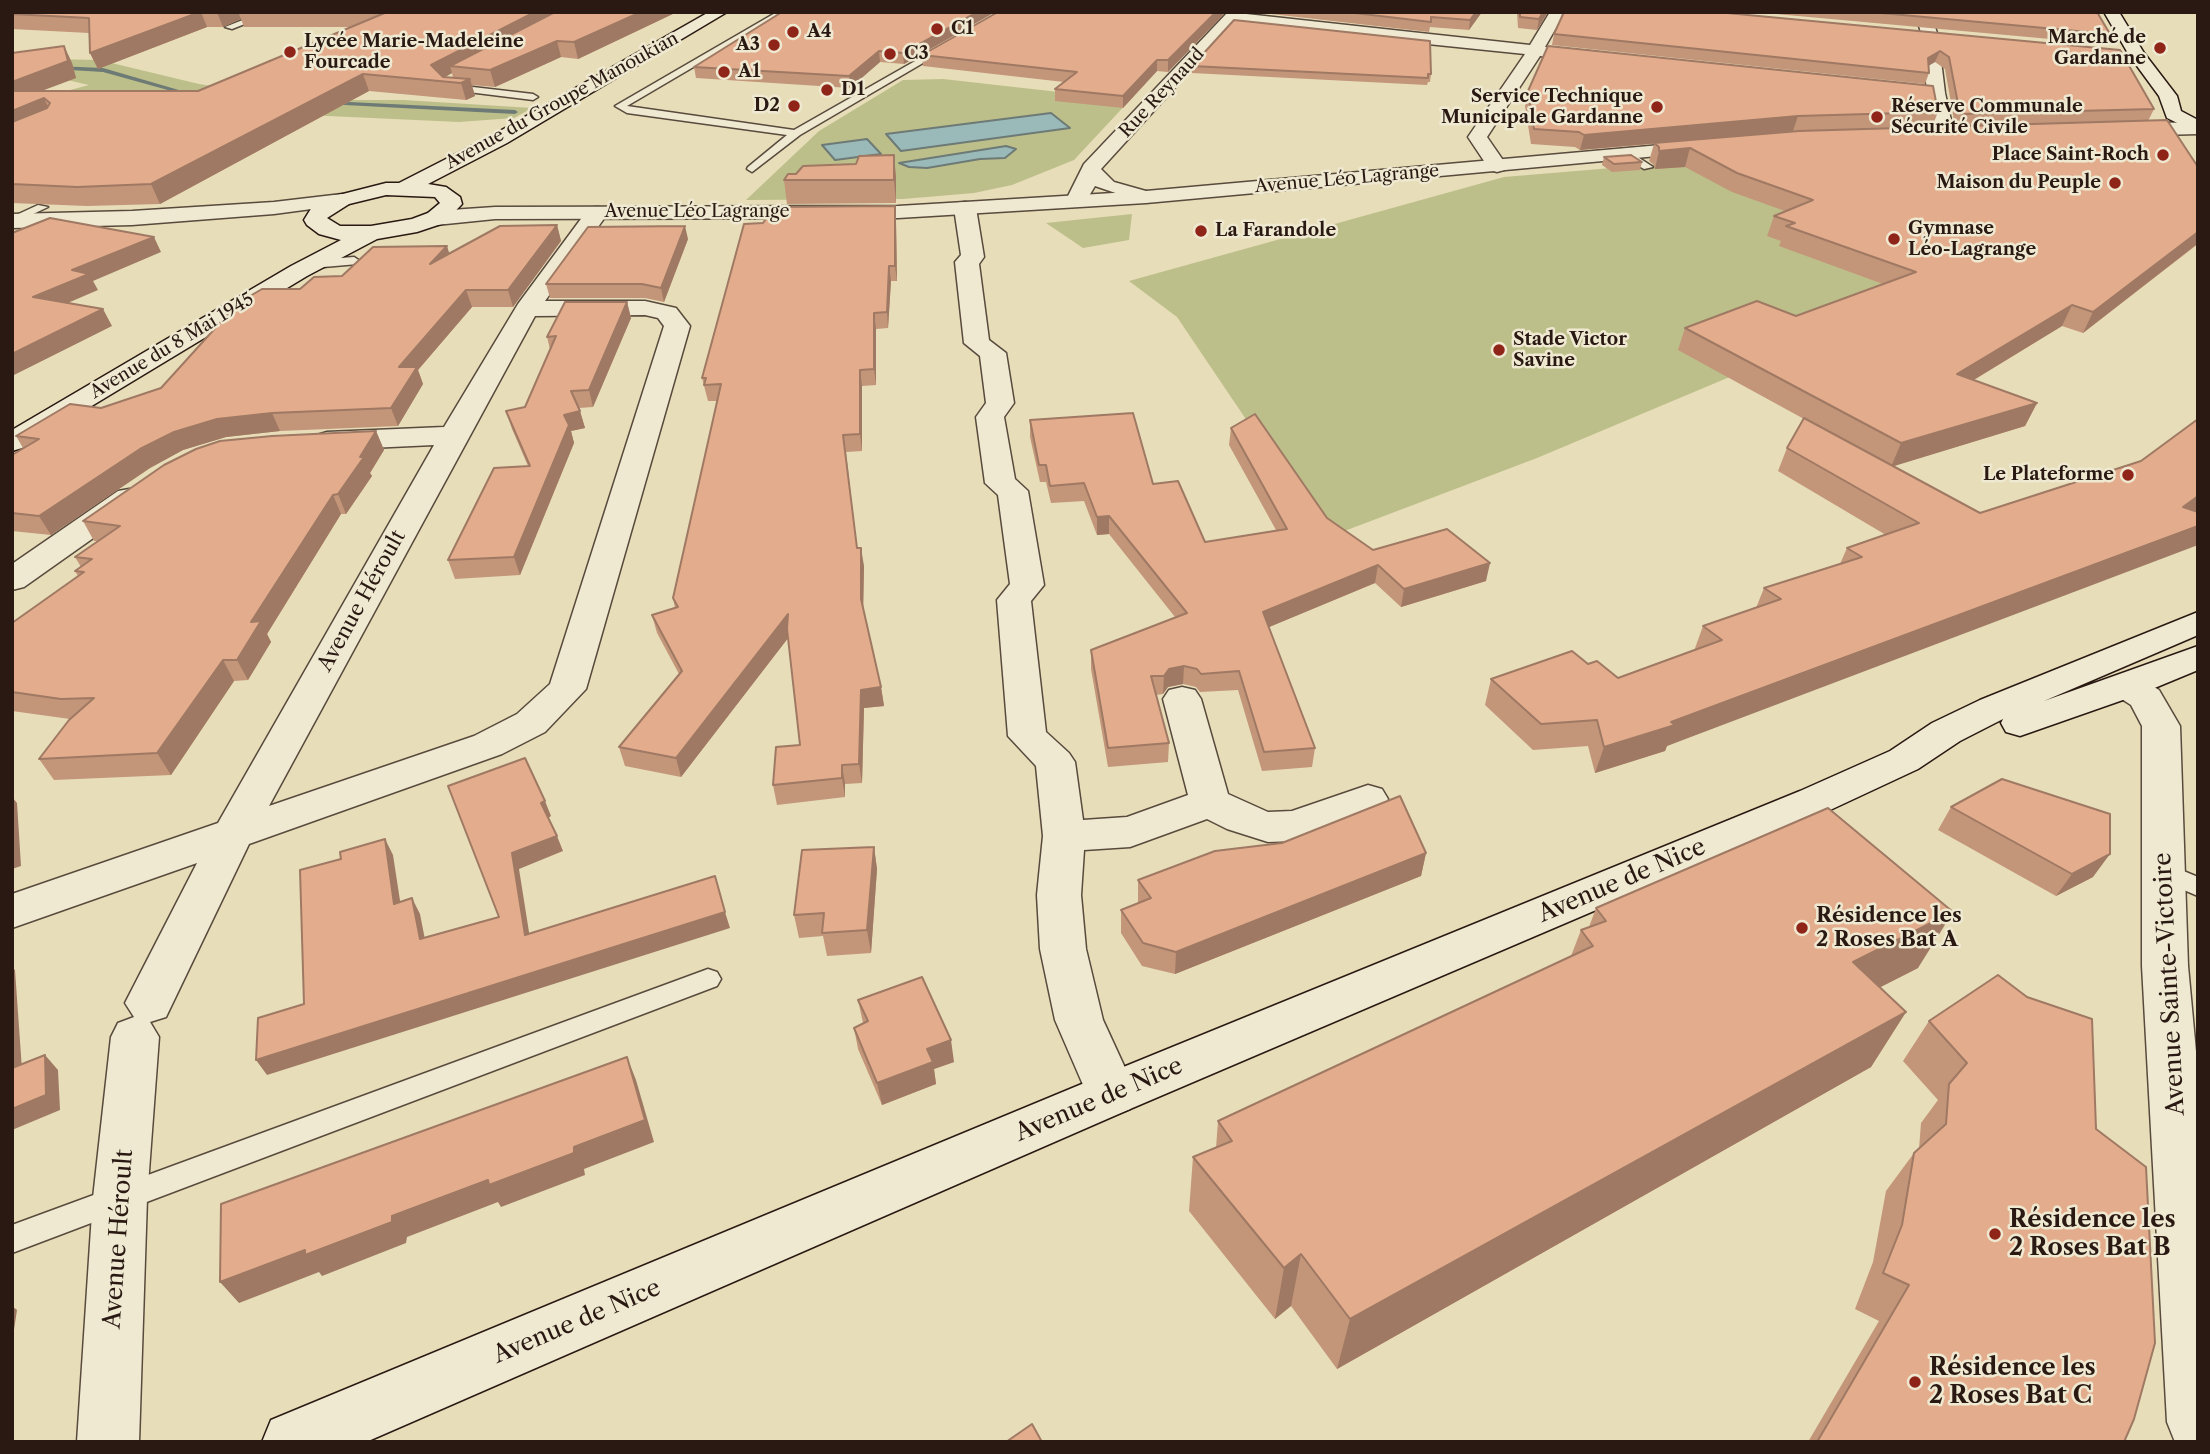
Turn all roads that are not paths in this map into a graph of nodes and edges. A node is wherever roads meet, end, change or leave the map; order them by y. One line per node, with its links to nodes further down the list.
1 (271, 12): 8 (lane)
2 (783, 12): 20 (lane)
3 (1558, 12): 12 (street)
4 (1922, 12): 9 (street)
5 (2111, 12): 14 (street)
6 (728, 15): 28 (street, Avenue du Groupe Manoukian); 32 (street, Avenue du Groupe Manoukian)
7 (1233, 16): 12 (street); 27 (street, Rue Reynaud)
8 (229, 27)
9 (1923, 35): 10 (street); 21 (street)
10 (1951, 38)
11 (956, 42): 20 (lane)
12 (1535, 51): 15 (street); 24 (street)
13 (2111, 53): 14 (street)
14 (2137, 55): 18 (street)
15 (1618, 60)
16 (455, 77): 17 (lane)
17 (533, 97)
18 (2198, 127): 19 (street)
19 (2105, 131)
20 (796, 133): 26 (lane)
21 (1968, 134)
22 (1728, 145): 23 (street, Avenue Léo Lagrange)
23 (1626, 154): 24 (street, Avenue Léo Lagrange); 25 (lane)
24 (1497, 166): 29 (street, Avenue Léo Lagrange)
25 (1648, 167)
26 (752, 169)
27 (1091, 174): 29 (street); 31 (street, Rue Reynaud)
28 (404, 189): 30 (street); 32 (street)
29 (1146, 197): 31 (street, Avenue Léo Lagrange)
30 (342, 200): 36 (street); 37 (street, Avenue du 8 Mai 1945)
31 (1076, 202): 34 (street, Avenue Léo Lagrange)
32 (442, 205): 35 (street, Avenue Léo Lagrange); 39 (street)
33 (42, 207): 38 (lane)
34 (965, 208): 35 (street, Avenue Léo Lagrange); 56 (street)
35 (597, 213): 42 (street, Avenue Héroult)
36 (132, 218): 37 (street); 38 (street)
37 (321, 225): 39 (street); 43 (street, Avenue du 8 Mai 1945)
38 (13, 227)
39 (371, 233): 41 (street, Avenue du 8 Mai 1945)
40 (354, 261): 41 (lane)
41 (312, 264): 43 (street, Avenue du 8 Mai 1945)
42 (527, 309): 44 (street, Avenue Héroult); 55 (street)
43 (15, 433)
44 (454, 435): 45 (street); 55 (street, Avenue Héroult)
45 (293, 443)
46 (150, 484): 47 (street)
47 (12, 580)
48 (2198, 622): 52 (street, Avenue de Nice)
49 (2198, 657): 50 (street, Avenue de Nice)
50 (2127, 686): 52 (street, Avenue de Nice); 57 (street, Avenue Sainte-Victoire)
51 (1182, 699): 54 (street)
52 (1904, 760): 61 (street, Avenue de Nice)
53 (1368, 799): 54 (street)
54 (1210, 802): 56 (street)
55 (233, 834): 58 (street); 62 (street, Avenue Héroult)
56 (1064, 836): 61 (street)
57 (2181, 880): 60 (street, Avenue Sainte-Victoire)
58 (12, 911)
59 (708, 979): 62 (lane)
60 (2184, 1053): 64 (street, Avenue Sainte-Victoire)
61 (1112, 1094): 66 (street, Avenue de Nice)
62 (120, 1198): 63 (lane); 65 (street, Avenue Héroult)
63 (12, 1239)
64 (2198, 1422)
65 (108, 1442)
66 (293, 1442)

